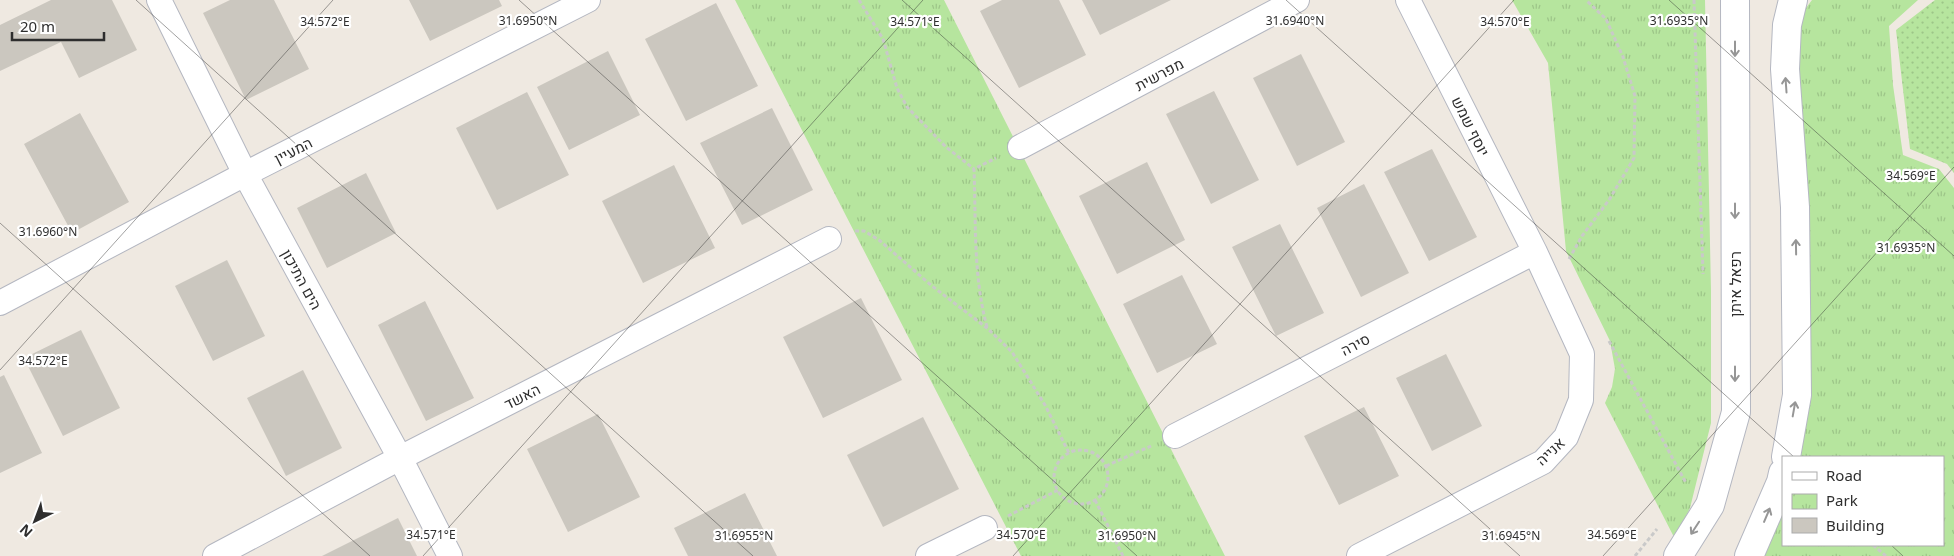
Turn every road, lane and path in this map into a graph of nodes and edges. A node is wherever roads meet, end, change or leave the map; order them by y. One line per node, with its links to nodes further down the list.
1 (159, 0): 12 (street, הים התיכון)
2 (588, 0): 12 (street, המעיין)
3 (859, 0): 11 (path)
4 (1297, 0): 10 (street, מפרשית)
5 (1408, 0): 14 (street, יוסף שמש)
6 (1586, 0): 15 (path)
7 (1694, 0): 16 (path)
8 (1735, 0): 38 (street, רפאל איתן, one-way to 38)
9 (1793, 0): 22 (street, one-way to 9)
10 (1020, 147): 11 (path)
11 (974, 169): 18 (path)
12 (245, 174): 17 (street, המעיין); 23 (street, הים התיכון)
13 (829, 239): 18 (path); 23 (street, האשד)
14 (1534, 252): 20 (street, סירה); 36 (street, אנייה)
15 (1573, 268)
16 (1704, 282)
17 (0, 303)
18 (987, 328): 21 (path)
19 (1607, 337): 25 (path)
20 (1175, 436): 24 (path)
21 (1069, 454): 24 (path); 27 (path)
22 (1786, 456)
23 (400, 458): 32 (street, האשד); 33 (street, הים התיכון)
24 (1106, 466): 28 (path)
25 (1691, 477)
26 (1782, 478): 39 (street, one-way to 26)
27 (1058, 490): 28 (path); 30 (path)
28 (1095, 500): 35 (path)
29 (1662, 524): 37 (path)
30 (986, 528): 34 (street)
31 (1874, 546): 40 (path)
32 (215, 556)
33 (450, 556)
34 (928, 556)
35 (1123, 556)
36 (1359, 556)
37 (1635, 556)
38 (1678, 556)
39 (1749, 556)
40 (1886, 556)

